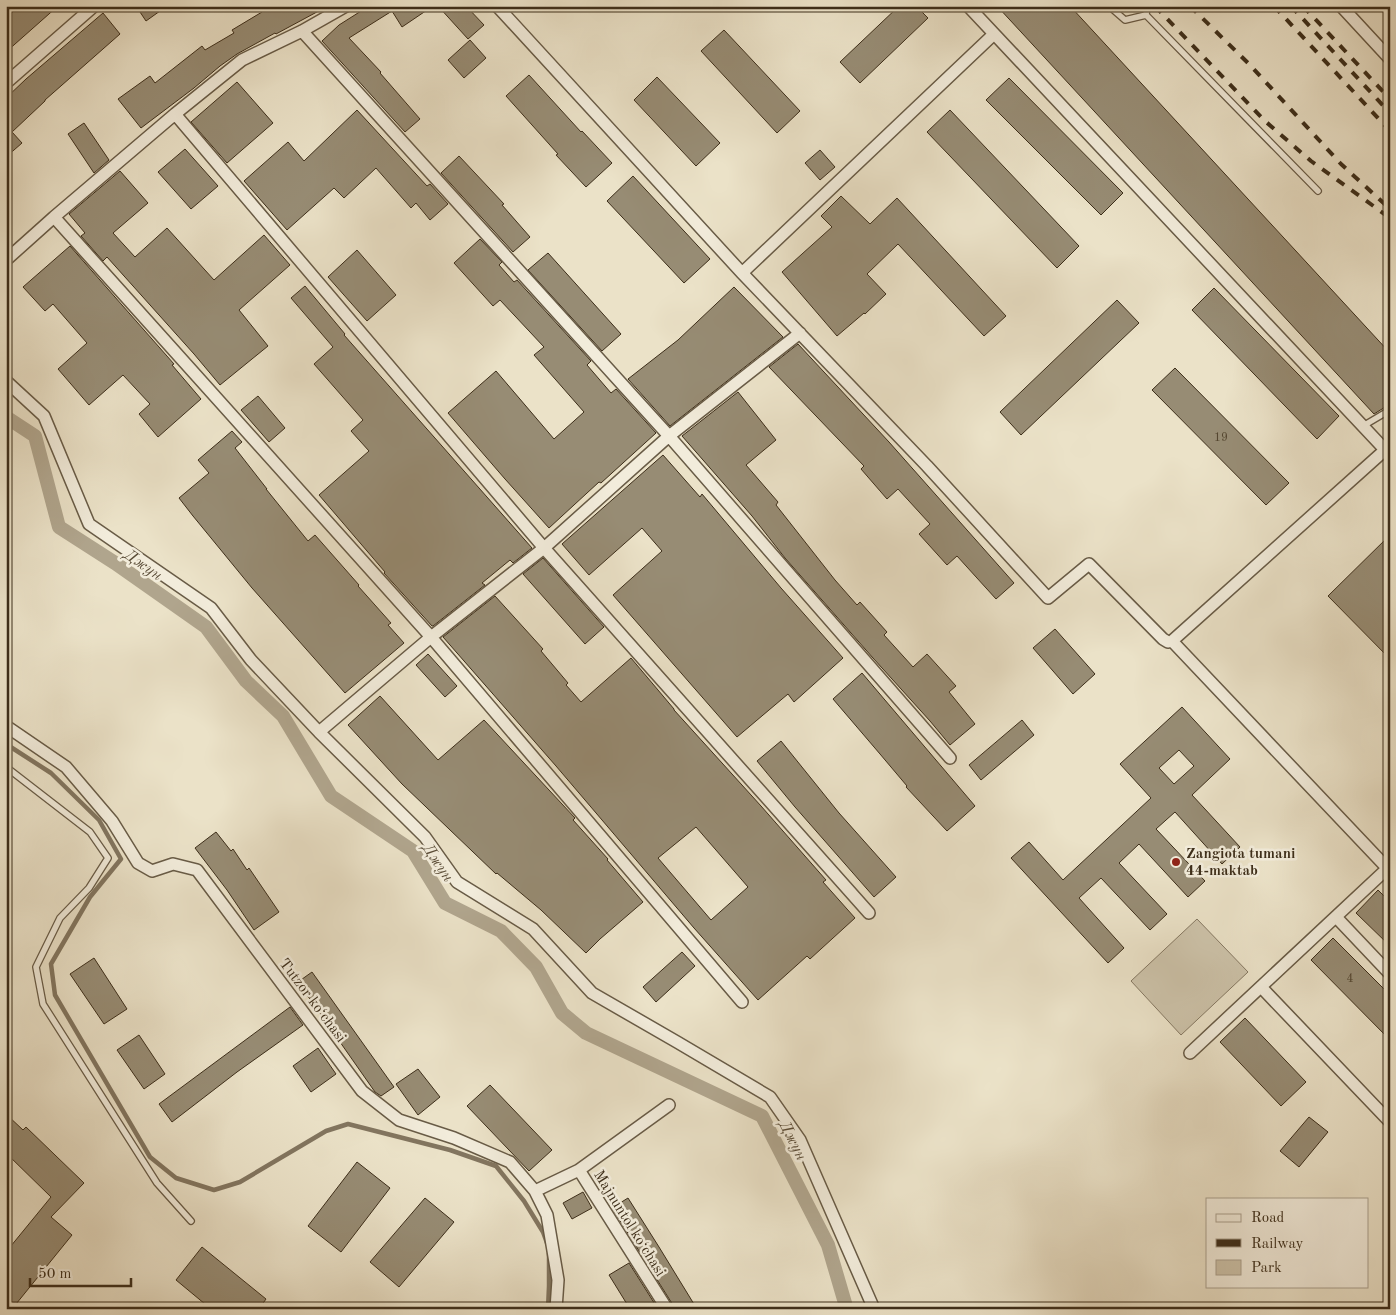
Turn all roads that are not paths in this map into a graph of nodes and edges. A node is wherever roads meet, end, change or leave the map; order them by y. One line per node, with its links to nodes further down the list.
1 (94, 6): 12 (street)
2 (346, 6): 9 (street)
3 (497, 6): 17 (street)
4 (968, 6): 10 (street)
5 (1109, 6): 8 (lane)
6 (1147, 6): 8 (lane)
7 (1341, 6): 11 (street)
8 (1146, 15): 14 (lane)
9 (302, 31): 13 (street); 22 (street)
10 (994, 34): 17 (street); 21 (street)
11 (1390, 59)
12 (6, 83)
13 (175, 114): 15 (street); 24 (street)
14 (1318, 191)
15 (54, 217): 16 (street); 25 (street)
16 (6, 260)
17 (742, 273): 18 (street)
18 (800, 334): 22 (street); 26 (street)
19 (6, 381): 28 (street)
20 (1390, 410): 21 (lane)
21 (1363, 426): 23 (street)
22 (669, 436): 24 (street); 29 (street)
23 (1387, 452): 26 (street)
24 (544, 548): 25 (street); 32 (street)
25 (431, 637): 28 (street); 36 (street)
26 (1172, 641): 31 (street)
27 (6, 726): 41 (street, Tutzor ko‘chasi)
28 (319, 732): 45 (street)
29 (950, 758)
30 (6, 767): 42 (lane)
31 (1389, 869): 33 (street)
32 (869, 913)
33 (1336, 916): 34 (street); 35 (street)
34 (1390, 974)
35 (1261, 987): 37 (street); 39 (street)
36 (742, 1002)
37 (1190, 1053)
38 (669, 1105): 40 (street)
39 (1390, 1122)
40 (579, 1170): 41 (street, Majnuntol ko‘chasi); 44 (street, Majnuntol ko‘chasi)
41 (535, 1191): 43 (street, Tutzor ko‘chasi)
42 (191, 1221)
43 (556, 1309)
44 (667, 1309)
45 (874, 1309)

